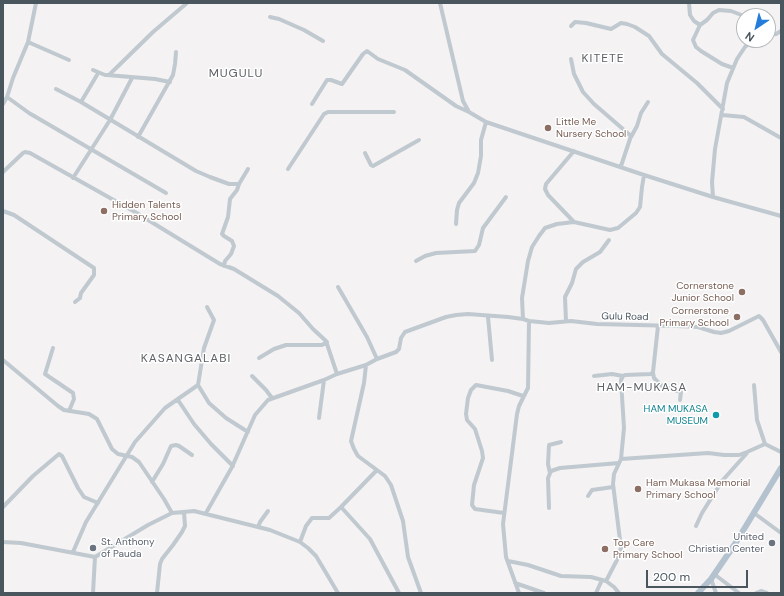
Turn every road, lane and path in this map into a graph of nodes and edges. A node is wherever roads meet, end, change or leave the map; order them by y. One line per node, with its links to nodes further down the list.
1 (36, 3): 10 (street)
2 (187, 3): 17 (street)
3 (440, 3): 29 (street)
4 (689, 3): 7 (street)
5 (736, 13): 7 (street)
6 (270, 17): 9 (street)
7 (700, 25): 15 (street)
8 (571, 26): 27 (street)
9 (323, 41)
10 (28, 42): 14 (street); 22 (street)
11 (744, 48): 15 (street)
12 (176, 52): 20 (street)
13 (571, 59): 34 (street)
14 (69, 60)
15 (733, 68): 27 (street)
16 (93, 70): 17 (street)
17 (104, 75): 19 (street)
18 (97, 76): 23 (street)
19 (132, 78): 20 (street); 31 (street)
20 (170, 82): 33 (street)
21 (56, 89): 23 (street)
22 (7, 97): 25 (street); 37 (street)
23 (81, 102): 31 (street)
24 (648, 102): 34 (street)
25 (3, 104)
26 (312, 104): 29 (street)
27 (723, 109): 30 (street)
28 (394, 112): 42 (street)
29 (469, 112): 32 (street)
30 (722, 115): 35 (street); 49 (street)
31 (110, 120): 33 (street); 37 (street)
32 (486, 122): 38 (street); 53 (street)
33 (138, 137): 46 (street)
34 (631, 137): 40 (street)
35 (781, 138)
36 (419, 140): 39 (street)
37 (91, 149): 45 (street); 47 (street)
38 (574, 151): 40 (street); 52 (street)
39 (364, 153)
40 (621, 166): 44 (street)
41 (248, 168): 46 (street)
42 (288, 169)
43 (3, 172): 45 (street)
44 (644, 175): 49 (street); 52 (street)
45 (73, 178): 56 (street)
46 (239, 184): 56 (street)
47 (166, 193)
48 (506, 197): 55 (street)
49 (713, 197): 51 (street)
50 (3, 211): 58 (street)
51 (781, 216)
52 (574, 222): 61 (street)
53 (456, 224)
54 (609, 240): 63 (street)
55 (416, 261)
56 (224, 266): 65 (street)
57 (338, 287): 69 (street)
58 (75, 302)
59 (207, 308): 80 (street)
60 (488, 317): 61 (street, Gulu Road); 69 (street, Gulu Road); 71 (street)
61 (523, 319): 62 (street, Gulu Road)
62 (528, 321): 63 (street, Gulu Road); 81 (street)
63 (566, 321): 64 (street, Gulu Road)
64 (658, 326): 67 (street, Gulu Road); 73 (street)
65 (327, 342): 68 (street); 74 (street)
66 (53, 348): 85 (street)
67 (781, 352)
68 (259, 358)
69 (377, 359): 72 (street, Gulu Road)
70 (3, 360): 85 (street)
71 (492, 360)
72 (366, 365): 74 (street, Gulu Road); 96 (street)
73 (653, 373): 77 (street); 84 (street)
74 (337, 374): 78 (street, Gulu Road)
75 (252, 376): 82 (street)
76 (594, 376): 77 (street)
77 (623, 376): 94 (street)
78 (324, 380): 82 (street, Gulu Road); 86 (street)
79 (754, 384): 89 (street)
80 (198, 386): 83 (street); 87 (street)
81 (523, 396): 110 (street); 110 (street)
82 (272, 398): 87 (street)
83 (178, 400): 93 (street); 95 (street)
84 (680, 400)
85 (69, 411): 93 (street)
86 (320, 418)
87 (248, 432): 95 (street)
88 (561, 442): 98 (street)
89 (765, 444): 90 (street); 91 (street)
90 (747, 452): 94 (street); 112 (street)
91 (781, 452)
92 (192, 455): 99 (street)
93 (126, 456): 99 (street); 102 (street)
94 (620, 461): 98 (street); 100 (street)
95 (233, 466): 109 (street)
96 (376, 471): 103 (street); 127 (street)
97 (780, 471): 111 (main road)
98 (550, 474): 105 (street)
99 (152, 482): 108 (street)
100 (613, 487): 101 (street); 121 (street)
101 (588, 496)
102 (98, 503): 104 (street); 117 (street)
103 (341, 506): 116 (street); 126 (street)
104 (3, 507)
105 (549, 508)
106 (268, 511): 113 (street)
107 (184, 512): 108 (street); 109 (street); 124 (street)
108 (172, 513): 118 (street)
109 (206, 513): 113 (street)
110 (504, 513): 119 (street)
111 (754, 513): 114 (street); 120 (main road)
112 (696, 526)
113 (258, 527): 116 (street)
114 (781, 533)
115 (3, 542): 117 (street)
116 (300, 542): 125 (street)
117 (73, 552): 118 (street)
118 (95, 557): 123 (street)
119 (508, 561): 121 (street); 122 (street)
120 (712, 576): 132 (main road); 133 (street); 134 (street)
121 (604, 581): 130 (street); 131 (street)
122 (515, 583): 128 (street); 129 (street)
123 (94, 593)
124 (157, 593)
125 (338, 593)
126 (399, 593)
127 (420, 593)
128 (519, 593)
129 (544, 593)
130 (596, 593)
131 (619, 593)
132 (698, 593)
133 (716, 593)
134 (739, 593)
135 (756, 593): 136 (street)
136 (767, 593)

